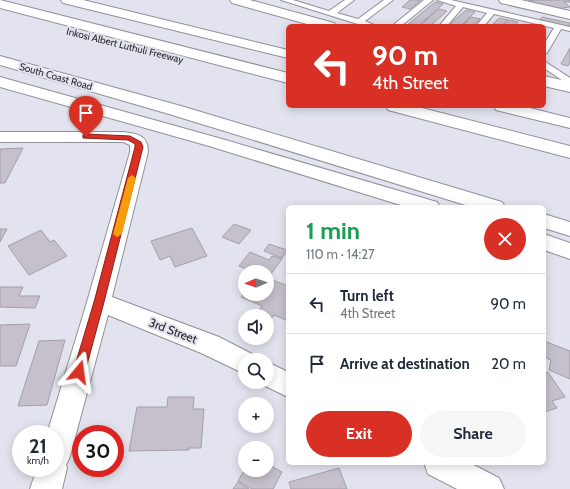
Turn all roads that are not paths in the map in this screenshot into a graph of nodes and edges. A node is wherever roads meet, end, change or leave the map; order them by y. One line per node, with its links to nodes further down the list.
1 (67, 0): 27 (main road)
2 (236, 0): 16 (main road)
3 (285, 0): 12 (lane)
4 (310, 0): 12 (lane)
5 (350, 0): 16 (lane)
6 (389, 0): 17 (lane)
7 (429, 0): 20 (lane)
8 (441, 0): 11 (lane)
9 (505, 0): 15 (main road)
10 (0, 4): 30 (main road)
11 (461, 5): 13 (lane); 21 (lane)
12 (301, 6): 16 (lane)
13 (492, 12): 18 (lane); 22 (lane)
14 (0, 13): 30 (main road, Inkosi Albert Luthuli Freeway)
15 (570, 15)
16 (329, 20): 17 (lane)
17 (360, 22): 19 (lane)
18 (525, 23)
19 (366, 24)
20 (399, 24)
21 (445, 24)
22 (482, 24)
23 (546, 25): 24 (lane)
24 (559, 27): 25 (lane); 26 (lane)
25 (570, 29)
26 (546, 48)
27 (286, 54)
28 (0, 60): 41 (main road, South Coast Road)
29 (546, 66): 34 (lane)
30 (250, 67): 31 (main road)
31 (286, 77)
32 (546, 81): 34 (main road)
33 (0, 82): 40 (main road, South Coast Road)
34 (569, 83)
35 (402, 108): 39 (main road)
36 (510, 108): 37 (main road)
37 (570, 123)
38 (0, 137): 46 (main road)
39 (570, 152)
40 (423, 205)
41 (489, 205)
42 (546, 223): 43 (main road)
43 (570, 229)
44 (546, 243): 45 (main road)
45 (570, 251)
46 (99, 302): 47 (main road, 3rd Street); 50 (main road)
47 (238, 359)
48 (274, 378): 49 (main road)
49 (286, 384)
50 (64, 425)
51 (443, 465): 54 (main road)
52 (49, 477): 53 (main road)
53 (46, 489)
54 (488, 489)

